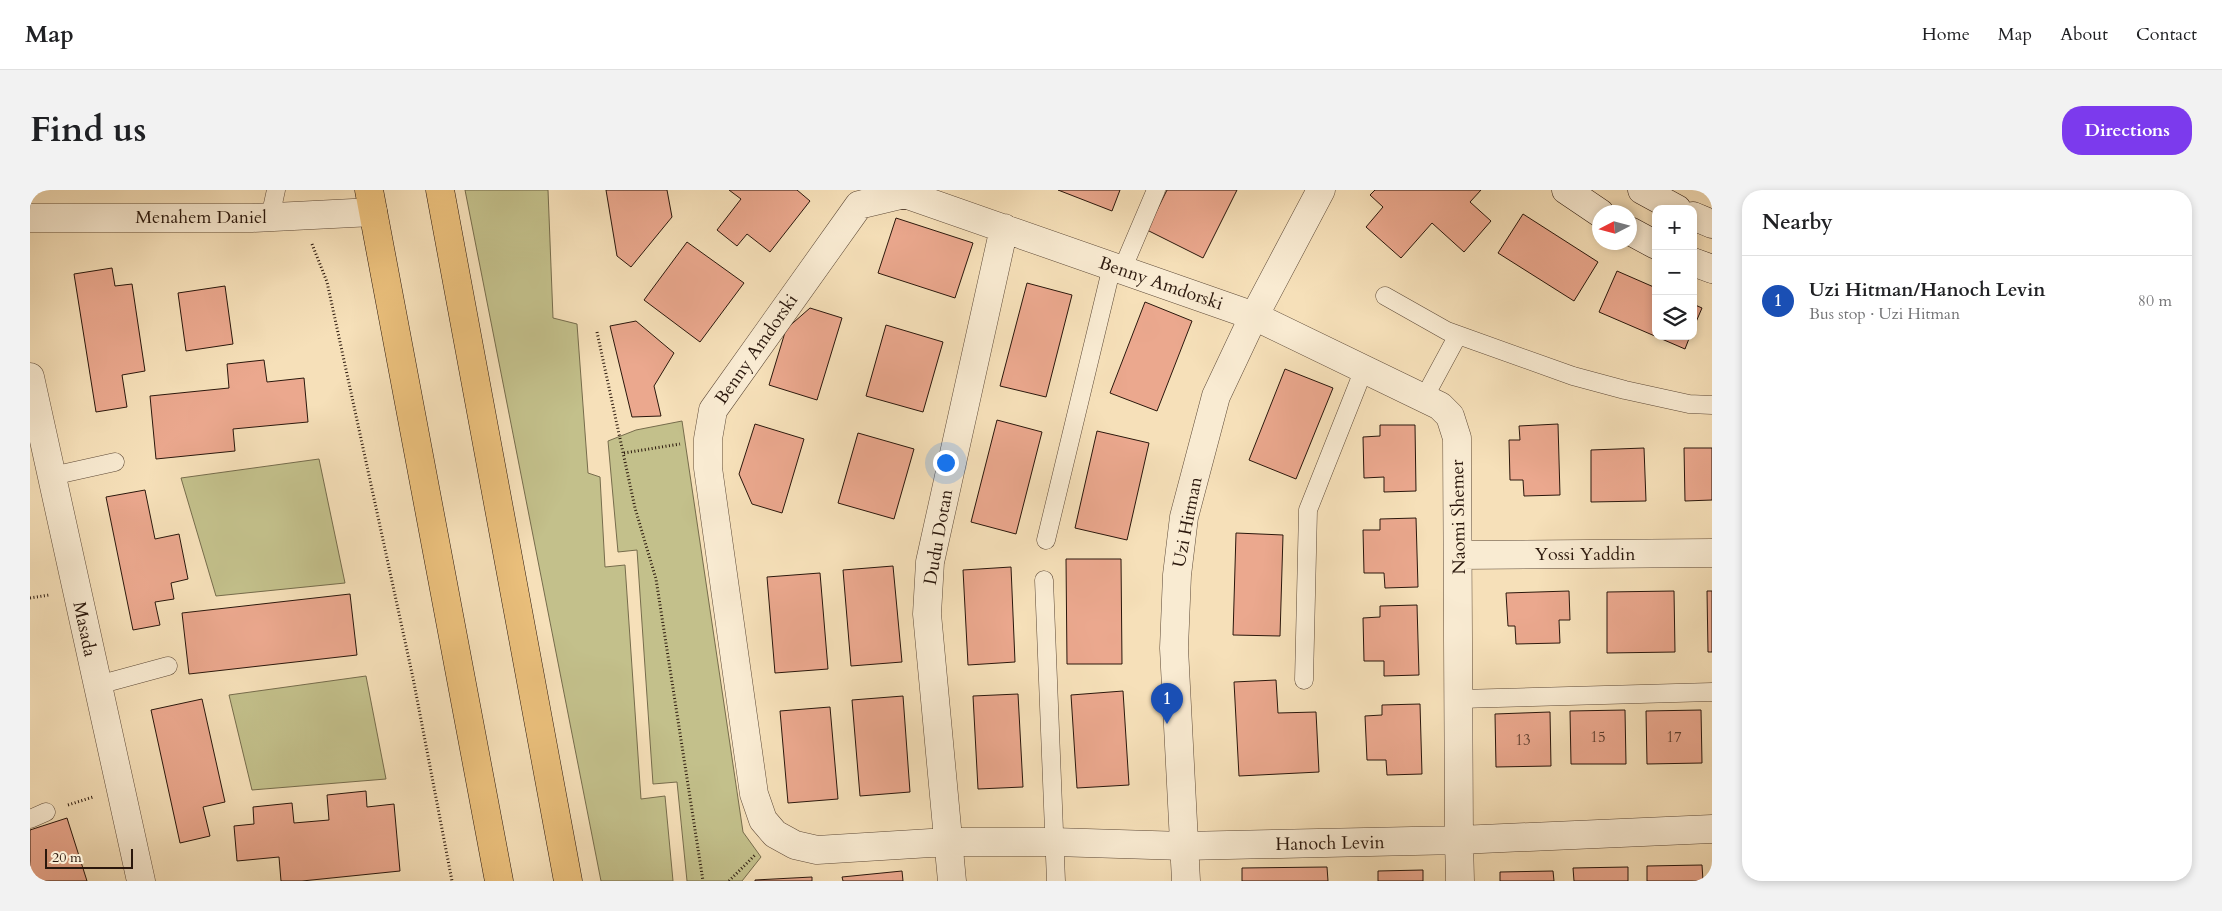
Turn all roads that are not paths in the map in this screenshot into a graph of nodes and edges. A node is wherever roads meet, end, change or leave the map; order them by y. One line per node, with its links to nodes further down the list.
1 (276, 190): 12 (lane)
2 (440, 190): 47 (highway)
3 (1156, 190): 19 (lane)
4 (1321, 190): 22 (street, Uzi Hitman)
5 (1566, 190): 10 (street)
6 (1642, 190): 9 (street)
7 (877, 194): 15 (street, Benny Amdorski); 42 (street, Benny Amdorski)
8 (371, 201): 12 (street, Menahem Daniel); 46 (highway)
9 (1670, 205)
10 (1592, 208)
11 (30, 218): 12 (street, Menahem Daniel)
12 (252, 218)
13 (1697, 218): 14 (street)
14 (1712, 224)
15 (1004, 228): 19 (street, Benny Amdorski); 42 (street, Dudu Dotan)
16 (1637, 235): 17 (street)
17 (1652, 243)
18 (1697, 263): 20 (street)
19 (1117, 268): 22 (street, Benny Amdorski); 31 (lane)
20 (1712, 269)
21 (1385, 296): 23 (lane)
22 (1254, 316): 24 (street, Naomi Shemer); 44 (street, Uzi Hitman)
23 (1458, 336): 26 (lane); 27 (lane)
24 (1364, 369): 26 (street, Naomi Shemer); 36 (lane)
25 (30, 377): 28 (street, Masada)
26 (1424, 398): 33 (street, Naomi Shemer)
27 (1712, 405)
28 (35, 428): 30 (street, Masada)
29 (115, 462): 30 (lane)
30 (52, 476): 37 (street, Masada)
31 (1046, 540)
32 (1712, 553): 33 (street, Yossi Yaddin)
33 (1458, 555): 39 (street, Naomi Shemer)
34 (1044, 580): 43 (lane)
35 (168, 666): 37 (lane)
36 (1304, 680)
37 (98, 685): 45 (street, Masada)
38 (1712, 692): 39 (lane)
39 (1459, 699): 41 (street, Naomi Shemer)
40 (1712, 829): 41 (street, Hanoch Levin)
41 (1459, 840): 44 (street, Hanoch Levin); 51 (street, Naomi Shemer)
42 (947, 842): 43 (street, Hanoch Levin); 48 (street, Dudu Dotan)
43 (1054, 842): 44 (street, Hanoch Levin); 49 (lane)
44 (1184, 846): 50 (street, Uzi Hitman)
45 (141, 881)
46 (499, 881)
47 (568, 881)
48 (952, 881)
49 (1056, 881)
50 (1186, 881)
51 (1460, 881)

